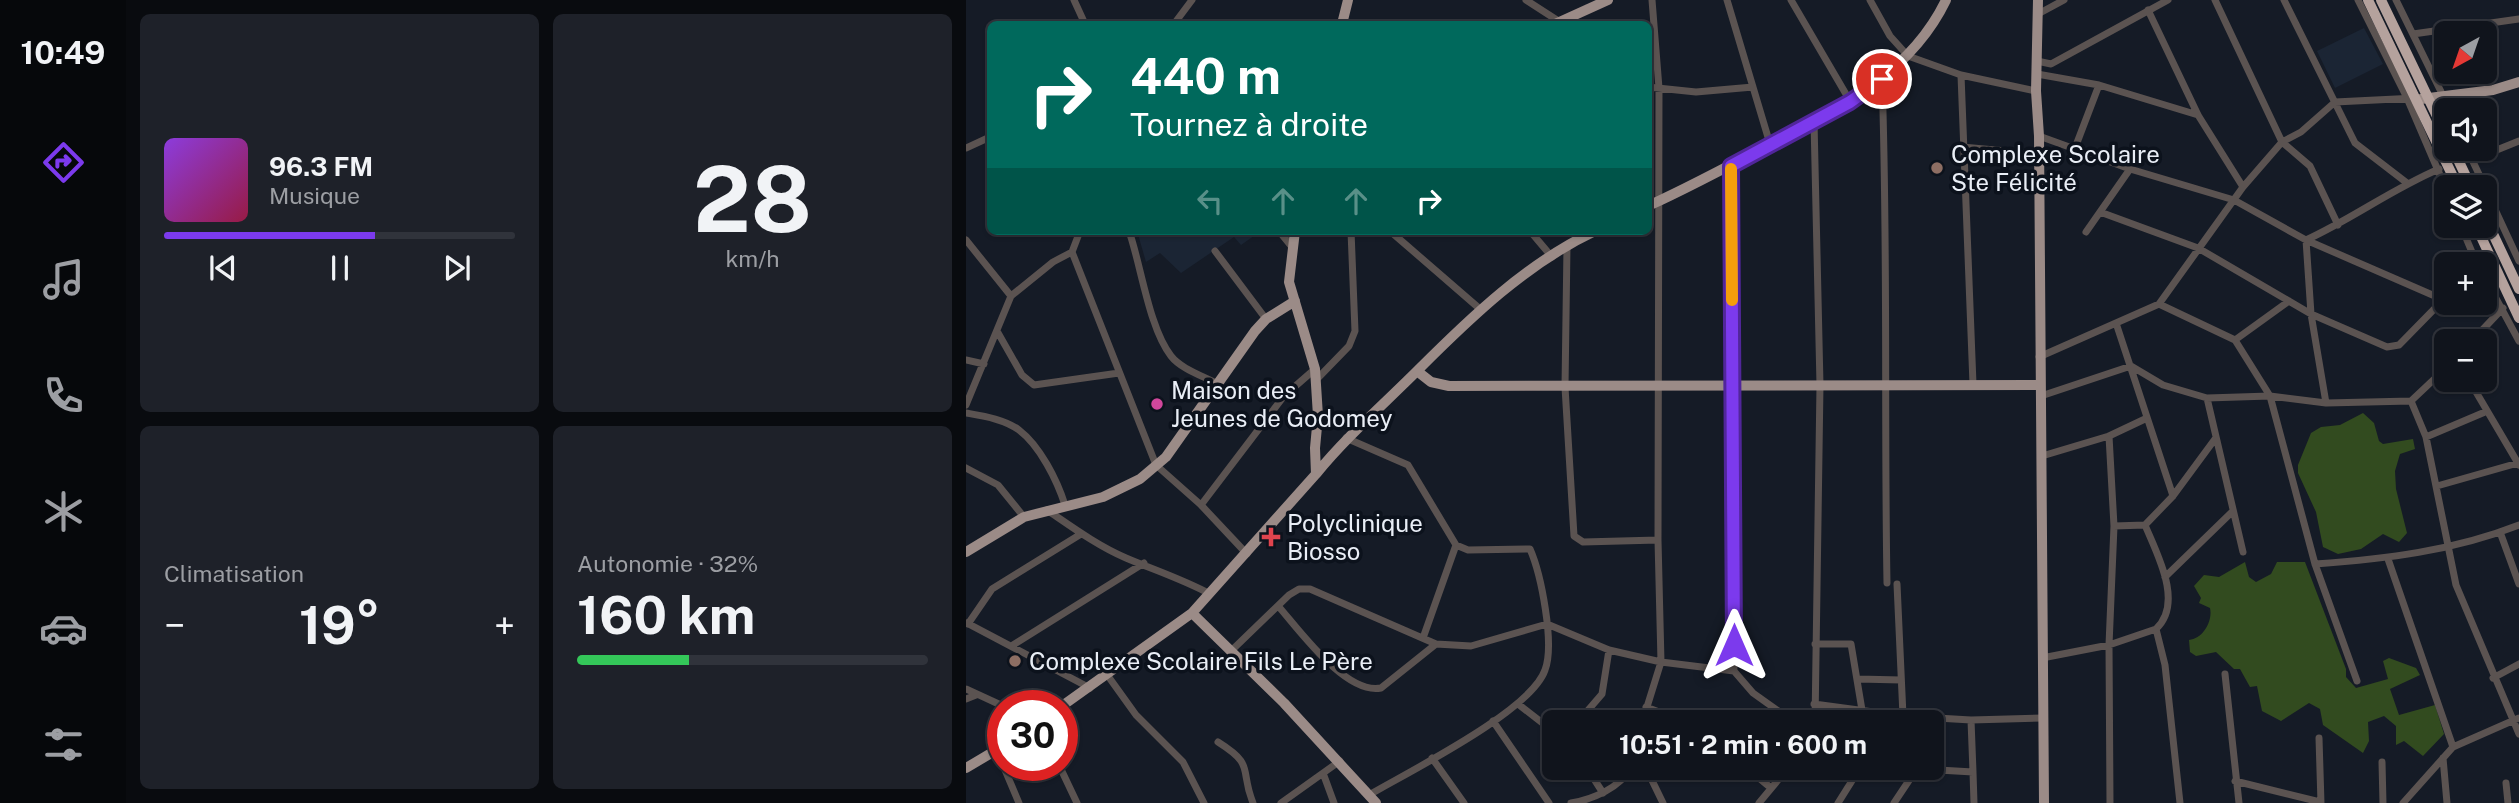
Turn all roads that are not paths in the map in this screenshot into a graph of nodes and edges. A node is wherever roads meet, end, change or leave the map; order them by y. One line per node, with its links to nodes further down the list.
1 (1074, 0): 23 (street)
2 (1192, 0): 24 (street)
3 (1348, 0): 25 (main road)
4 (1526, 0): 26 (street)
5 (1608, 0): 27 (main road)
6 (1652, 0): 38 (street)
7 (1727, 0): 37 (street)
8 (1791, 0): 42 (street)
9 (1870, 0): 29 (street)
10 (1946, 0): 29 (main road)
11 (2038, 0): 21 (main road)
12 (2064, 0): 21 (street)
13 (2168, 0): 20 (street)
14 (2214, 0): 50 (street)
15 (2284, 0): 43 (street)
16 (2358, 0): 41 (street)
17 (2368, 0): 41 (highway)
18 (2381, 0): 41 (highway)
19 (2396, 0): 28 (street)
20 (2148, 10): 30 (street); 44 (street)
21 (2038, 14): 30 (main road)
22 (2519, 19): 28 (street)
23 (1084, 21)
24 (1176, 21)
25 (1343, 21)
26 (1554, 21)
27 (1564, 21)
28 (2413, 34): 40 (street)
29 (1908, 56): 32 (street); 33 (main road)
30 (2037, 61): 31 (main road)
31 (2037, 74): 35 (street); 39 (main road)
32 (1961, 75): 39 (street); 52 (street)
33 (1882, 79): 42 (main road); 121 (street)
34 (2519, 82): 40 (main road)
35 (2099, 85): 44 (street); 54 (street)
36 (1652, 87): 38 (street)
37 (1753, 87): 38 (street); 51 (street)
38 (1659, 88): 65 (street)
39 (2036, 92): 47 (main road)
40 (2445, 97): 41 (main road)
41 (2418, 98): 43 (street); 45 (highway); 59 (street); 61 (highway)
42 (1850, 102): 46 (main road)
43 (2335, 102): 50 (street); 62 (street)
44 (2198, 115): 63 (street)
45 (2434, 119)
46 (1814, 121): 51 (main road); 120 (street)
47 (2039, 136): 54 (street); 56 (main road)
48 (987, 138): 53 (street)
49 (2519, 141): 55 (street)
50 (2282, 142): 63 (street); 68 (street)
51 (1770, 144): 57 (main road)
52 (1962, 147): 56 (street); 117 (street)
53 (966, 148)
54 (2075, 148): 58 (street)
55 (2497, 150)
56 (2039, 154): 107 (main road)
57 (1731, 166): 65 (main road); 119 (street)
58 (2130, 169): 64 (street); 66 (street)
59 (2439, 169): 60 (street); 62 (street)
60 (2441, 175)
61 (2453, 175)
62 (2407, 183): 68 (street)
63 (2243, 187): 64 (street)
64 (2234, 200): 81 (street); 84 (street)
65 (1653, 204): 123 (street)
66 (2100, 212): 69 (street); 84 (street)
67 (2497, 213): 88 (street)
68 (2338, 225): 81 (street)
69 (2086, 232)
70 (1078, 235): 86 (street)
71 (1130, 235): 116 (street)
72 (1282, 235): 83 (street)
73 (1294, 235): 83 (main road)
74 (1351, 235): 115 (street)
75 (1395, 235): 97 (street)
76 (1533, 235): 87 (street)
77 (1582, 235): 82 (main road)
78 (2482, 238): 100 (highway)
79 (2495, 238): 89 (highway)
80 (966, 240): 91 (street)
81 (2306, 240): 90 (street); 99 (street)
82 (1567, 246): 87 (main road); 122 (street)
83 (1292, 247): 93 (main road)
84 (2198, 248): 94 (street); 95 (street)
85 (1215, 251): 101 (street)
86 (1072, 252): 91 (street); 113 (street)
87 (1552, 257): 97 (main road)
88 (2519, 261)
89 (2519, 289)
90 (2434, 293)
91 (1011, 296): 104 (street)
92 (2497, 299): 96 (street)
93 (1295, 301): 101 (main road); 111 (main road)
94 (2289, 301): 99 (street); 105 (street)
95 (2159, 304): 102 (street); 105 (street)
96 (2502, 308): 103 (street); 106 (street)
97 (1480, 309): 112 (main road)
98 (2434, 309): 99 (street)
99 (2311, 314): 129 (street)
100 (2519, 318)
101 (1266, 319): 116 (main road)
102 (2116, 323): 107 (street); 110 (street)
103 (2483, 329)
104 (997, 331): 109 (street); 113 (street)
105 (2235, 340): 126 (street)
106 (2519, 341)
107 (2039, 357): 118 (main road)
108 (966, 360): 109 (street)
109 (984, 364): 130 (street)
110 (2131, 366): 125 (street); 127 (street); 133 (street)
111 (1315, 369): 115 (main road); 146 (street)
112 (1417, 371): 122 (main road); 136 (main road)
113 (1119, 373): 140 (street)
114 (2434, 379): 128 (street)
115 (1315, 381): 142 (main road)
116 (1217, 384): 140 (main road)
117 (1973, 384): 118 (main road); 121 (main road)
118 (2039, 385): 125 (main road)
119 (1732, 386): 120 (main road); 123 (main road); 184 (street)
120 (1819, 386): 121 (main road); 176 (street)
121 (1884, 386): 165 (street)
122 (1565, 387): 123 (main road); 155 (street)
123 (1658, 387): 155 (street)
124 (2475, 392): 131 (street)
125 (2041, 396): 138 (main road)
126 (2270, 396): 127 (street); 129 (street); 163 (street)
127 (2207, 398): 137 (street)
128 (2411, 401): 129 (street); 135 (street)
129 (2326, 403)
130 (966, 405)
131 (2485, 412): 135 (street); 139 (street)
132 (966, 413): 145 (street)
133 (2145, 419): 134 (street); 144 (street)
134 (2109, 436): 138 (street); 152 (street)
135 (2426, 437): 143 (street)
136 (1346, 438): 142 (main road); 156 (street)
137 (2215, 439): 144 (street); 148 (street)
138 (2042, 456): 181 (main road)
139 (2518, 464): 143 (street)
140 (1156, 465): 145 (main road); 146 (street)
141 (966, 468): 149 (street)
142 (1316, 474): 160 (main road)
143 (2437, 486): 157 (street)
144 (2173, 496): 151 (street)
145 (1065, 505): 147 (main road)
146 (1202, 505): 160 (street)
147 (1046, 509): 149 (main road); 154 (street)
148 (2233, 511): 159 (street); 164 (street)
149 (1024, 517): 158 (main road)
150 (2519, 524): 153 (street)
151 (2146, 525): 152 (street); 164 (street)
152 (2113, 526): 178 (street)
153 (2500, 532): 157 (street); 167 (street)
154 (1081, 534): 162 (street); 171 (street)
155 (1658, 540): 182 (street)
156 (1456, 545): 172 (street); 174 (street)
157 (2450, 547): 161 (street); 187 (street)
158 (966, 552)
159 (2244, 552)
160 (1247, 554): 168 (main road)
161 (2388, 559): 163 (street); 216 (street)
162 (1144, 563): 168 (street); 177 (street)
163 (2315, 564): 190 (street)
164 (2165, 577): 173 (street)
165 (1887, 583)
166 (1897, 584): 189 (street)
167 (2519, 584)
168 (1210, 594): 170 (main road)
169 (1279, 607): 174 (street); 175 (street); 180 (street)
170 (1192, 613): 180 (main road); 186 (main road)
171 (967, 623): 177 (street)
172 (1547, 624): 175 (street); 179 (street); 197 (street)
173 (2156, 629): 178 (street); 256 (street)
174 (1423, 638): 175 (street)
175 (1436, 644)
176 (1815, 644): 188 (street); 198 (street)
177 (1013, 645): 191 (street)
178 (2109, 645): 181 (street); 255 (street)
179 (1609, 650): 182 (street); 200 (street)
180 (1230, 652): 220 (main road)
181 (2042, 658): 208 (main road)
182 (1661, 662): 184 (street); 199 (street)
183 (2519, 664): 187 (street)
184 (1734, 671): 203 (street)
185 (2225, 674): 233 (street)
186 (1108, 676): 191 (main road); 242 (street)
187 (2493, 678): 210 (street)
188 (1858, 679): 189 (street); 205 (street)
189 (1901, 680): 206 (street)
190 (2357, 681)
191 (1090, 688): 194 (main road)
192 (966, 689): 193 (street)
193 (976, 695): 195 (street); 196 (street)
194 (1078, 696)
195 (966, 699)
196 (987, 699)
197 (1518, 704): 211 (street); 212 (street)
198 (1814, 704): 204 (street); 205 (street)
199 (1646, 707): 201 (street); 202 (street)
200 (1588, 710)
201 (1645, 710)
202 (1654, 710)
203 (1777, 710)
204 (1814, 710)
205 (1863, 710)
206 (1903, 710)
207 (1944, 718): 209 (street)
208 (2043, 718): 209 (street); 254 (main road)
209 (1971, 720): 224 (street)
210 (2515, 720): 213 (street); 216 (street)
211 (1493, 721): 218 (street); 247 (street)
212 (1542, 723)
213 (2519, 734)
214 (2319, 738): 258 (street)
215 (1218, 742): 243 (street)
216 (2453, 747): 219 (street)
217 (987, 756): 222 (main road)
218 (1432, 758): 239 (street); 246 (street)
219 (2443, 758): 260 (street); 261 (street)
220 (1339, 761): 225 (street); 239 (main road)
221 (2382, 762): 259 (street)
222 (966, 768)
223 (1944, 771): 224 (street)
224 (1973, 772): 253 (street)
225 (1323, 773): 244 (street); 245 (street)
226 (1595, 780): 238 (street)
227 (1624, 780): 238 (street)
228 (1652, 780): 249 (street)
229 (1761, 780): 237 (street)
230 (1778, 780): 237 (street)
231 (1852, 780): 251 (street)
232 (1909, 780): 252 (street)
233 (2235, 780): 257 (street); 258 (street)
234 (1011, 781): 240 (street)
235 (1067, 781): 241 (street)
236 (2506, 783): 262 (street)
237 (1771, 788): 250 (street)
238 (1603, 793): 248 (street)
239 (1373, 799)
240 (1019, 803)
241 (1077, 803)
242 (1204, 803)
243 (1253, 803)
244 (1281, 803)
245 (1334, 803)
246 (1464, 803)
247 (1549, 803)
248 (1571, 803)
249 (1663, 803)
250 (1759, 803)
251 (1838, 803)
252 (1894, 803)
253 (1974, 803)
254 (2044, 803)
255 (2110, 803)
256 (2180, 803)
257 (2239, 803)
258 (2320, 803)
259 (2383, 803)
260 (2403, 803)
261 (2447, 803)
262 (2508, 803)

